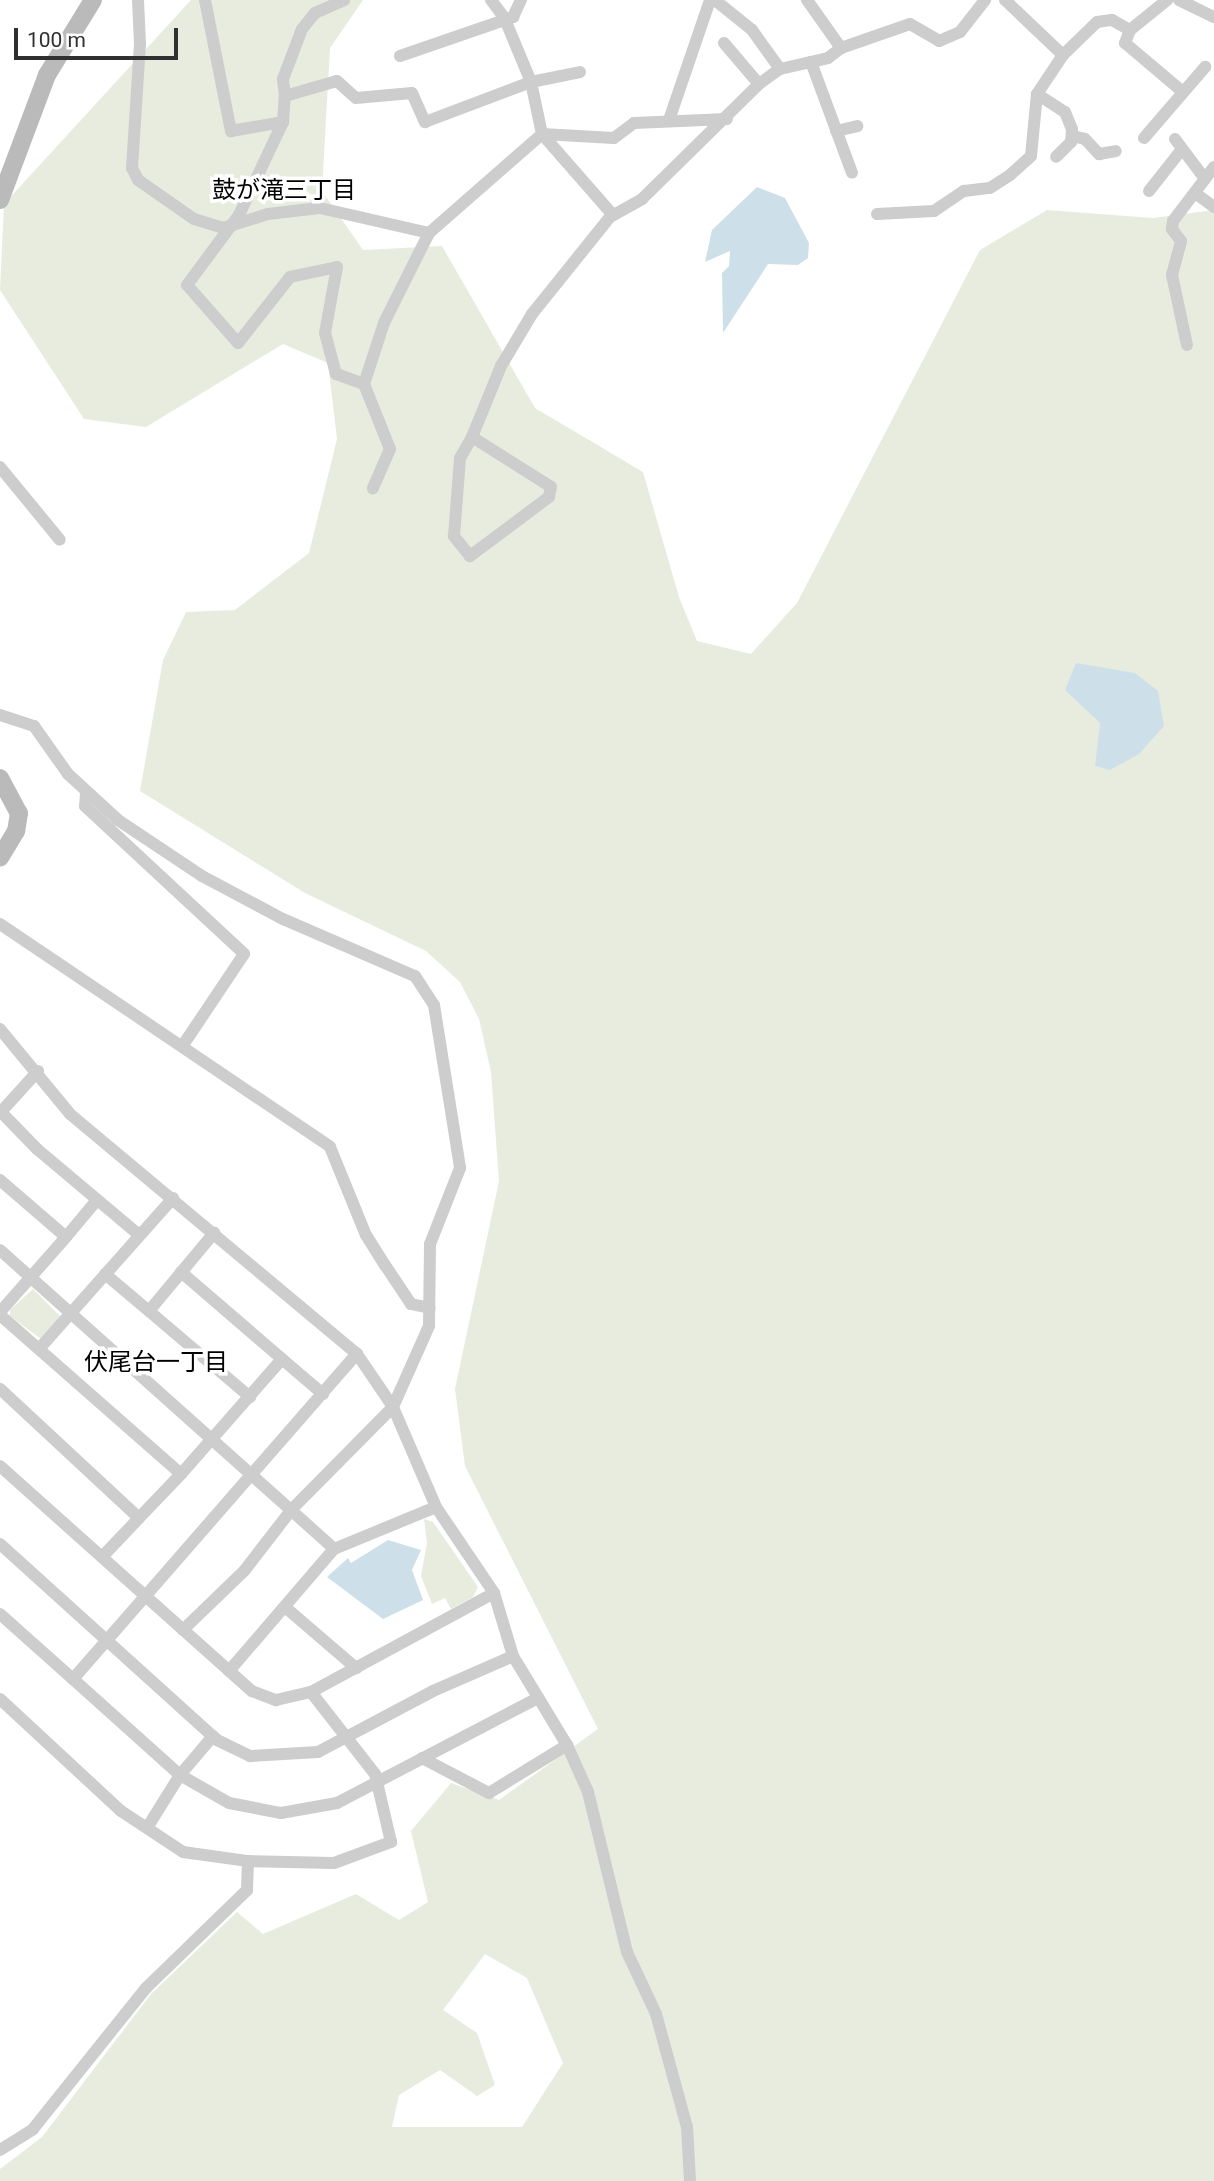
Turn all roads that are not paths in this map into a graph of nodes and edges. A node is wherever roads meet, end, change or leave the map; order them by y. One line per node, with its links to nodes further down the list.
1 (93, 0): 45 (street)
2 (138, 0): 49 (street)
3 (205, 0): 32 (street)
4 (344, 0): 13 (street)
5 (491, 0): 14 (street)
6 (521, 0): 14 (street)
7 (712, 0): 23 (street); 31 (street)
8 (807, 0): 18 (street)
9 (985, 0): 18 (street)
10 (1005, 0): 19 (street)
11 (1167, 0): 16 (street)
12 (1179, 0): 15 (street)
13 (321, 5): 29 (street)
14 (504, 17): 20 (street); 25 (street)
15 (1214, 17)
16 (1130, 30): 19 (street); 27 (street)
17 (724, 43): 26 (street)
18 (841, 48): 21 (street)
19 (1063, 55): 28 (street)
20 (400, 56)
21 (811, 62): 23 (street); 34 (street)
22 (1205, 67): 27 (street)
23 (780, 69): 26 (street)
24 (580, 72): 25 (street)
25 (531, 82): 29 (street); 35 (street)
26 (759, 84): 30 (street)
27 (1183, 92): 37 (street)
28 (1037, 94): 36 (street); 47 (street)
29 (285, 96): 32 (street)
30 (727, 119): 31 (street); 48 (street)
31 (669, 120): 35 (street)
32 (283, 122): 49 (street)
33 (857, 125): 34 (street)
34 (836, 131): 41 (street)
35 (542, 134): 48 (street); 50 (street)
36 (1073, 136): 38 (street); 39 (street)
37 (1144, 138)
38 (1116, 151)
39 (1056, 157)
40 (1214, 167): 42 (street)
41 (852, 173)
42 (1205, 179): 43 (street); 44 (street)
43 (1149, 191)
44 (1195, 193): 46 (street); 51 (street)
45 (0, 200)
46 (1214, 207)
47 (877, 214)
48 (613, 215): 53 (street)
49 (228, 226): 50 (street); 52 (street)
50 (429, 233): 52 (street)
51 (1187, 345)
52 (364, 384): 55 (street)
53 (472, 437): 53 (street)
54 (0, 467): 56 (street)
55 (373, 488)
56 (60, 540)
57 (0, 715): 59 (street)
58 (0, 778): 60 (street)
59 (86, 793): 63 (street); 76 (street)
60 (0, 858)
61 (0, 924): 63 (street)
62 (0, 1029): 64 (street)
63 (183, 1045): 76 (street)
64 (38, 1071): 65 (street); 67 (street)
65 (1, 1113): 68 (street)
66 (0, 1180): 71 (street)
67 (173, 1198): 69 (street); 70 (street)
68 (97, 1200): 70 (street); 71 (street)
69 (214, 1233): 73 (street); 81 (street)
70 (139, 1236): 74 (street)
71 (66, 1237): 75 (street)
72 (0, 1250): 75 (street)
73 (181, 1272): 77 (street); 82 (street)
74 (105, 1274): 77 (street); 79 (street)
75 (31, 1276): 78 (street); 79 (street)
76 (430, 1308): 86 (street)
77 (149, 1311): 85 (street)
78 (0, 1313): 80 (street)
79 (71, 1313): 80 (street); 87 (street)
80 (39, 1349): 90 (street)
81 (357, 1354): 84 (street); 86 (street)
82 (282, 1359): 84 (street); 85 (street)
83 (0, 1389): 93 (street)
84 (323, 1394): 89 (street)
85 (250, 1397): 87 (street)
86 (393, 1407): 91 (street); 92 (street)
87 (216, 1439): 89 (street); 90 (street)
88 (0, 1466): 96 (street)
89 (253, 1471): 92 (street); 98 (street)
90 (181, 1474): 93 (street)
91 (436, 1507): 95 (street); 97 (street)
92 (292, 1509): 95 (street); 101 (street)
93 (139, 1518): 96 (street)
94 (0, 1545): 102 (street)
95 (334, 1549): 99 (street)
96 (102, 1557): 98 (street)
97 (494, 1593): 103 (street); 104 (street)
98 (146, 1596): 101 (street); 102 (street)
99 (285, 1607): 104 (street); 105 (street)
100 (0, 1614): 106 (street)
101 (183, 1630): 105 (street)
102 (107, 1640): 106 (street); 110 (street)
103 (513, 1656): 108 (street); 111 (street)
104 (356, 1668): 107 (street)
105 (229, 1671): 107 (street)
106 (73, 1679): 114 (street)
107 (311, 1692): 111 (street)
108 (538, 1698): 112 (street); 113 (street)
109 (0, 1699): 116 (street)
110 (213, 1736): 111 (street); 114 (street)
111 (347, 1738): 115 (street)
112 (567, 1745): 113 (street); 119 (street)
113 (422, 1758): 115 (street)
114 (180, 1775): 115 (street); 116 (street)
115 (376, 1782): 117 (street)
116 (147, 1828): 117 (street)
117 (248, 1861): 118 (street)
118 (0, 2150)
119 (690, 2181)

